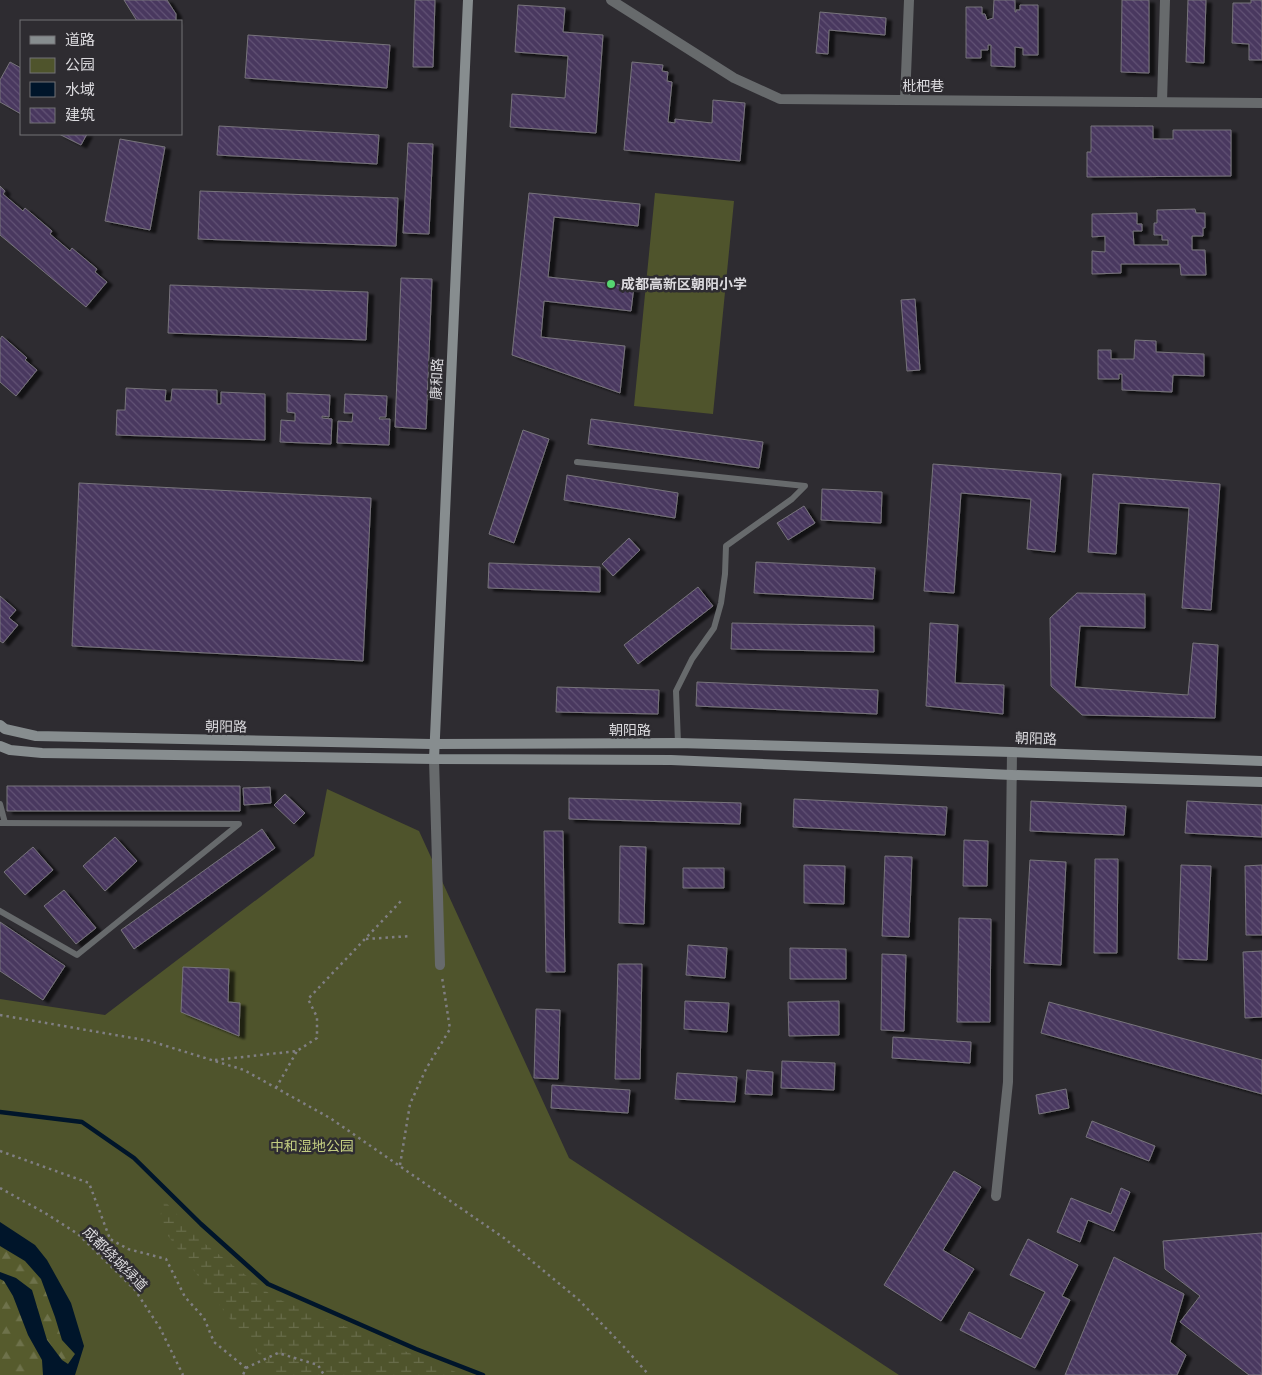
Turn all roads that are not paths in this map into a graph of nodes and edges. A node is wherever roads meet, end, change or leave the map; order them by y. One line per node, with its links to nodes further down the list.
1 (468, 0): 11 (main road, 康和路)
2 (611, 0): 5 (street, 枇杷巷)
3 (909, 0): 5 (street)
4 (1165, 0): 6 (street)
5 (905, 100): 6 (street, 枇杷巷)
6 (1162, 102): 7 (street, 枇杷巷)
7 (1262, 103)
8 (577, 462): 10 (lane)
9 (0, 725): 11 (main road, 朝阳路)
10 (678, 743): 11 (main road, 朝阳路); 13 (main road, 朝阳路)
11 (435, 744): 14 (main road, 康和路)
12 (0, 749): 14 (main road, 朝阳路)
13 (1012, 752): 15 (main road, 朝阳路); 16 (street)
14 (434, 760): 16 (main road, 朝阳路); 21 (street)
15 (1262, 761)
16 (1012, 775): 17 (main road, 朝阳路); 22 (street)
17 (1262, 782)
18 (0, 804): 19 (lane)
19 (3, 823): 20 (lane)
20 (0, 912)
21 (440, 966)
22 (996, 1196)

